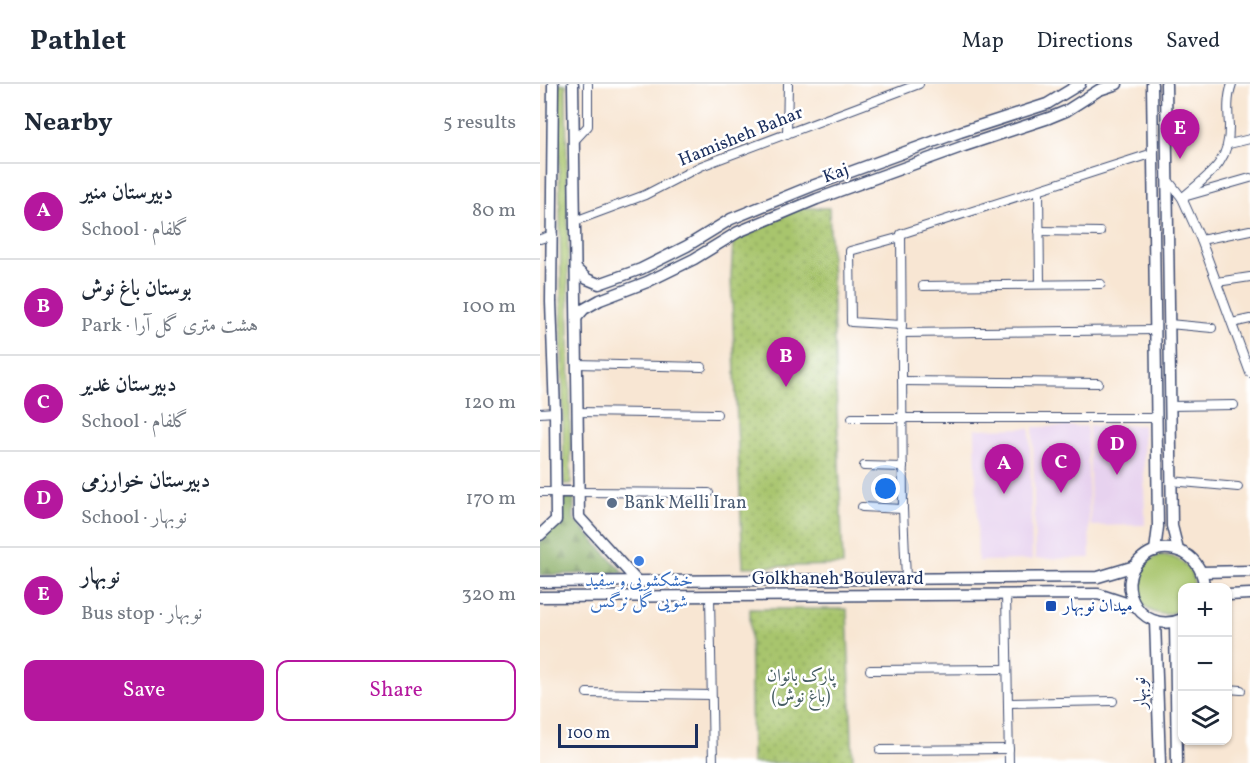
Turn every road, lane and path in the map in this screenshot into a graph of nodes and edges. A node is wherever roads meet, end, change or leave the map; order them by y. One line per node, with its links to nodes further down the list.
1 (553, 84): 28 (main road)
2 (573, 84): 14 (main road)
3 (588, 84): 14 (street)
4 (788, 84): 12 (street)
5 (920, 84): 12 (street, Hamisheh Bahar)
6 (1080, 84): 11 (main road, Kaj)
7 (1117, 84): 15 (main road, Kaj)
8 (1152, 84): 17 (main road)
9 (1166, 84): 19 (main road)
10 (1233, 85): 16 (street)
11 (964, 131): 15 (main road); 20 (main road, Kaj)
12 (787, 134): 24 (street, Hamisheh Bahar)
13 (1250, 139): 16 (street)
14 (574, 141): 24 (main road)
15 (969, 144): 23 (main road, Kaj)
16 (1230, 144): 22 (street)
17 (1153, 153): 21 (street); 50 (main road)
18 (1250, 178): 22 (street)
19 (1168, 180): 22 (street); 47 (main road)
20 (812, 186): 23 (main road); 36 (main road, Kaj)
21 (1039, 190): 26 (street); 29 (street)
22 (1182, 198): 31 (street)
23 (817, 199): 39 (main road, Kaj)
24 (575, 221): 32 (main road)
25 (1250, 230): 31 (street)
26 (1040, 231): 27 (street); 35 (street)
27 (1100, 232)
28 (553, 235): 30 (street); 40 (main road)
29 (901, 236): 49 (street); 49 (street)
30 (540, 239)
31 (1201, 240): 34 (street)
32 (576, 269): 36 (main road); 42 (main road)
33 (1250, 277): 34 (street)
34 (1218, 282): 46 (street)
35 (1040, 283): 37 (street); 38 (street)
36 (599, 284): 39 (main road)
37 (1101, 284)
38 (923, 286)
39 (600, 300): 42 (main road, Kaj)
40 (551, 302): 41 (main road); 43 (main road)
41 (540, 306)
42 (577, 317): 51 (main road)
43 (552, 318): 45 (main road); 58 (main road)
44 (1250, 319): 46 (street)
45 (540, 322)
46 (1232, 323): 53 (street)
47 (1169, 324): 48 (street); 57 (main road)
48 (1212, 328)
49 (902, 329): 50 (street); 54 (street)
50 (1155, 330): 64 (main road)
51 (577, 364): 52 (street); 59 (main road)
52 (702, 367)
53 (1250, 373)
54 (902, 381): 55 (street); 62 (street)
55 (1098, 383)
56 (1234, 405): 57 (street)
57 (1170, 406): 67 (main road)
58 (555, 412): 60 (street); 70 (main road)
59 (578, 412): 61 (street); 71 (main road)
60 (540, 413)
61 (717, 414)
62 (903, 417): 63 (street); 64 (street); 66 (street)
63 (852, 418)
64 (1156, 418): 77 (main road)
65 (864, 466): 66 (street)
66 (903, 467): 74 (street)
67 (1171, 481): 68 (street); 76 (main road)
68 (1238, 487)
69 (540, 492): 70 (street)
70 (556, 492): 71 (main road); 75 (main road)
71 (579, 492): 72 (street); 82 (main road)
72 (709, 494)
73 (862, 507): 74 (street)
74 (903, 509): 81 (street)
75 (540, 535)
76 (1178, 550): 77 (main road); 79 (main road)
77 (1155, 551): 78 (main road)
78 (1135, 566): 81 (main road, Golkhaneh Boulevard); 90 (main road)
79 (1201, 572): 80 (main road); 84 (main road)
80 (1250, 572)
81 (906, 579): 82 (main road, Golkhaneh Boulevard)
82 (637, 581): 83 (main road, Golkhaneh Boulevard)
83 (540, 582)
84 (1203, 583)
85 (1006, 594): 88 (main road, Golkhaneh Boulevard); 90 (main road, Golkhaneh Boulevard); 93 (street)
86 (1250, 594): 87 (main road)
87 (1232, 595)
88 (710, 596): 89 (main road, Golkhaneh Boulevard); 99 (street)
89 (540, 597)
90 (1135, 606): 91 (main road)
91 (1155, 621): 92 (main road); 106 (main road, نوبهار)
92 (1178, 621)
93 (1007, 669): 94 (street); 101 (street)
94 (870, 670)
95 (1232, 689): 96 (street)
96 (1241, 690)
97 (1179, 691): 107 (main road, نوبهار)
98 (587, 693): 99 (street)
99 (711, 695): 104 (street)
100 (1113, 701): 101 (street)
101 (1008, 703): 102 (street)
102 (1009, 748): 103 (street); 105 (street)
103 (880, 750)
104 (713, 763)
105 (1009, 763)
106 (1160, 763)
107 (1177, 763)

